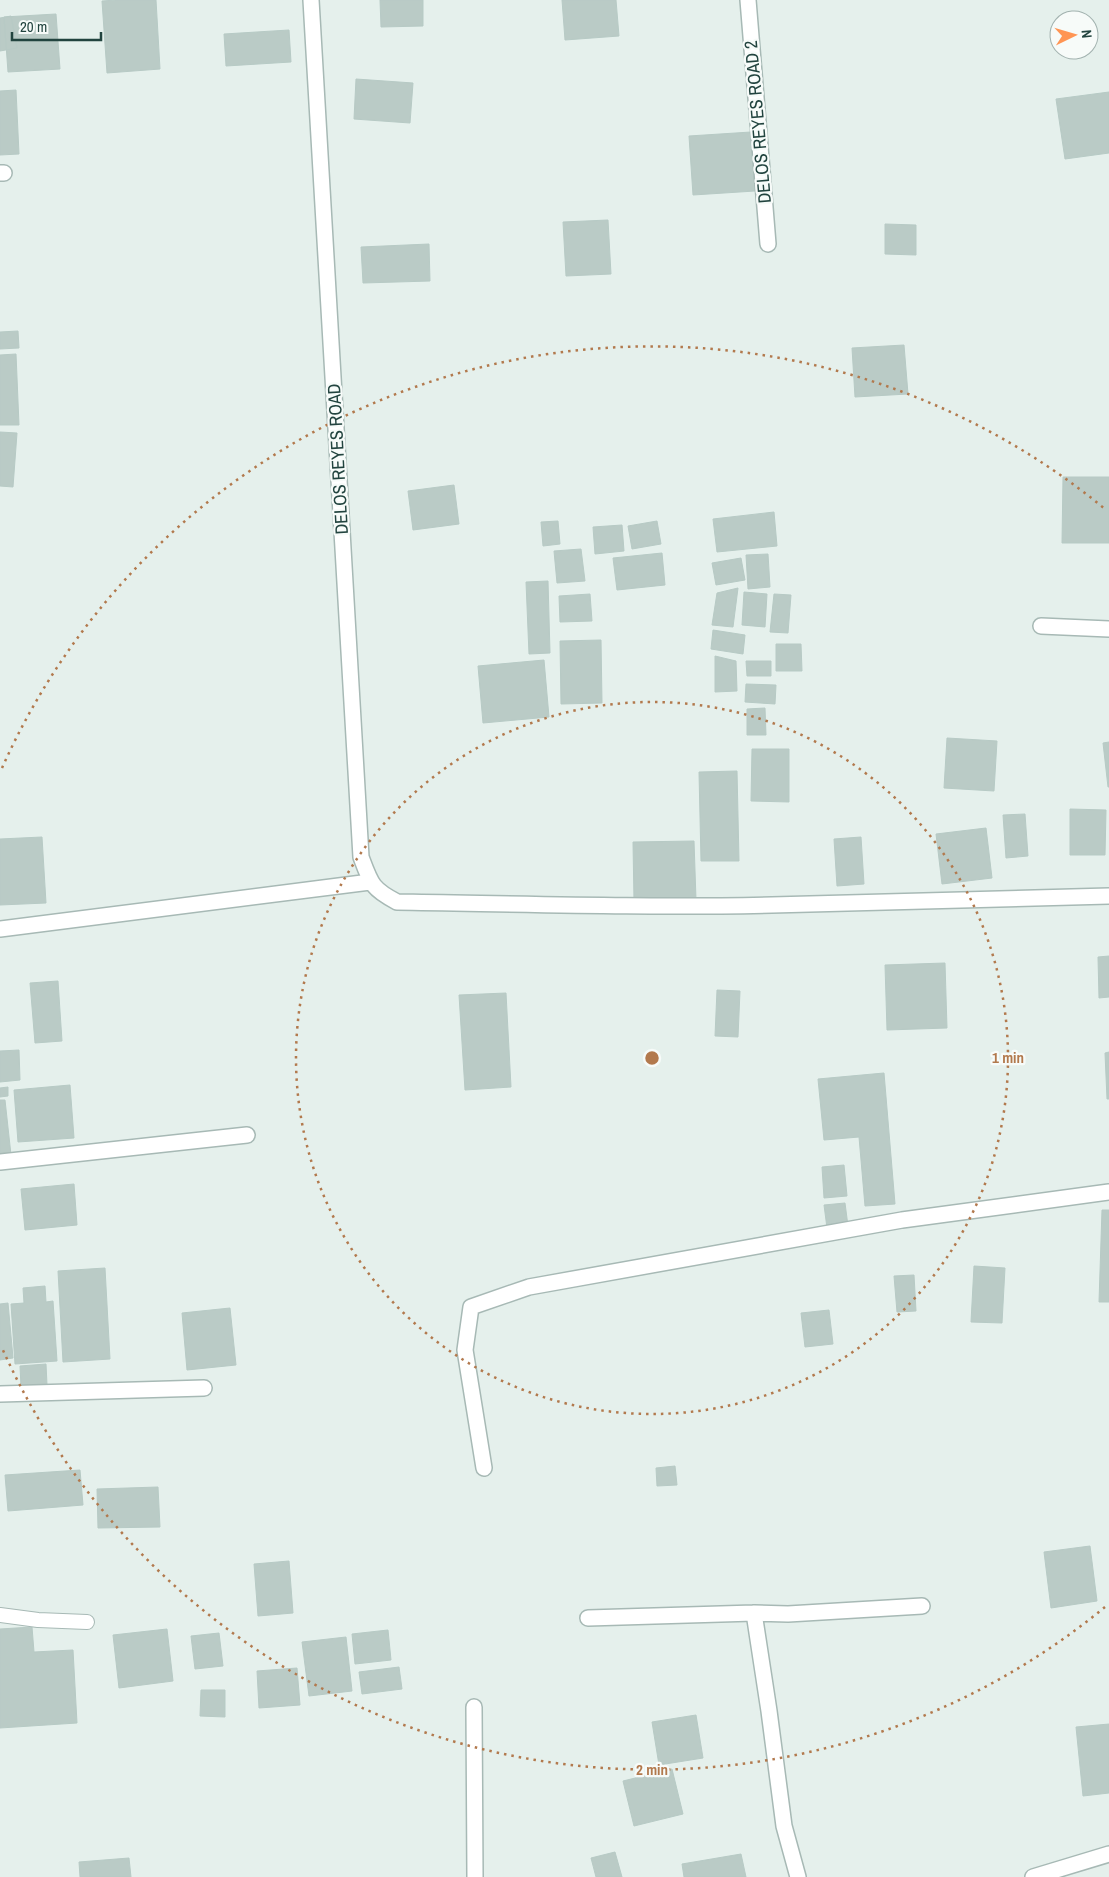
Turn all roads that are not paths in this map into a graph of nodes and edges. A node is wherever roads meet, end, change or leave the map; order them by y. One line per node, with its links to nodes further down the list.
1 (311, 0): 6 (street, DELOS REYES ROAD)
2 (748, 0): 3 (street, DELOS REYES ROAD 2)
3 (768, 244)
4 (1041, 626): 5 (street)
5 (1109, 629)
6 (370, 882): 7 (street, DELOS REYES ROAD); 8 (street)
7 (1109, 896)
8 (0, 929)
9 (247, 1135): 10 (street)
10 (0, 1162)
11 (1109, 1192): 14 (street)
12 (204, 1388): 13 (street)
13 (0, 1394)
14 (484, 1468)
15 (922, 1606): 16 (street)
16 (754, 1613): 18 (street); 23 (street)
17 (0, 1615): 19 (lane)
18 (588, 1618)
19 (87, 1622)
20 (474, 1707): 22 (street)
21 (1109, 1854): 24 (street)
22 (475, 1877)
23 (798, 1877)
24 (1032, 1877)

